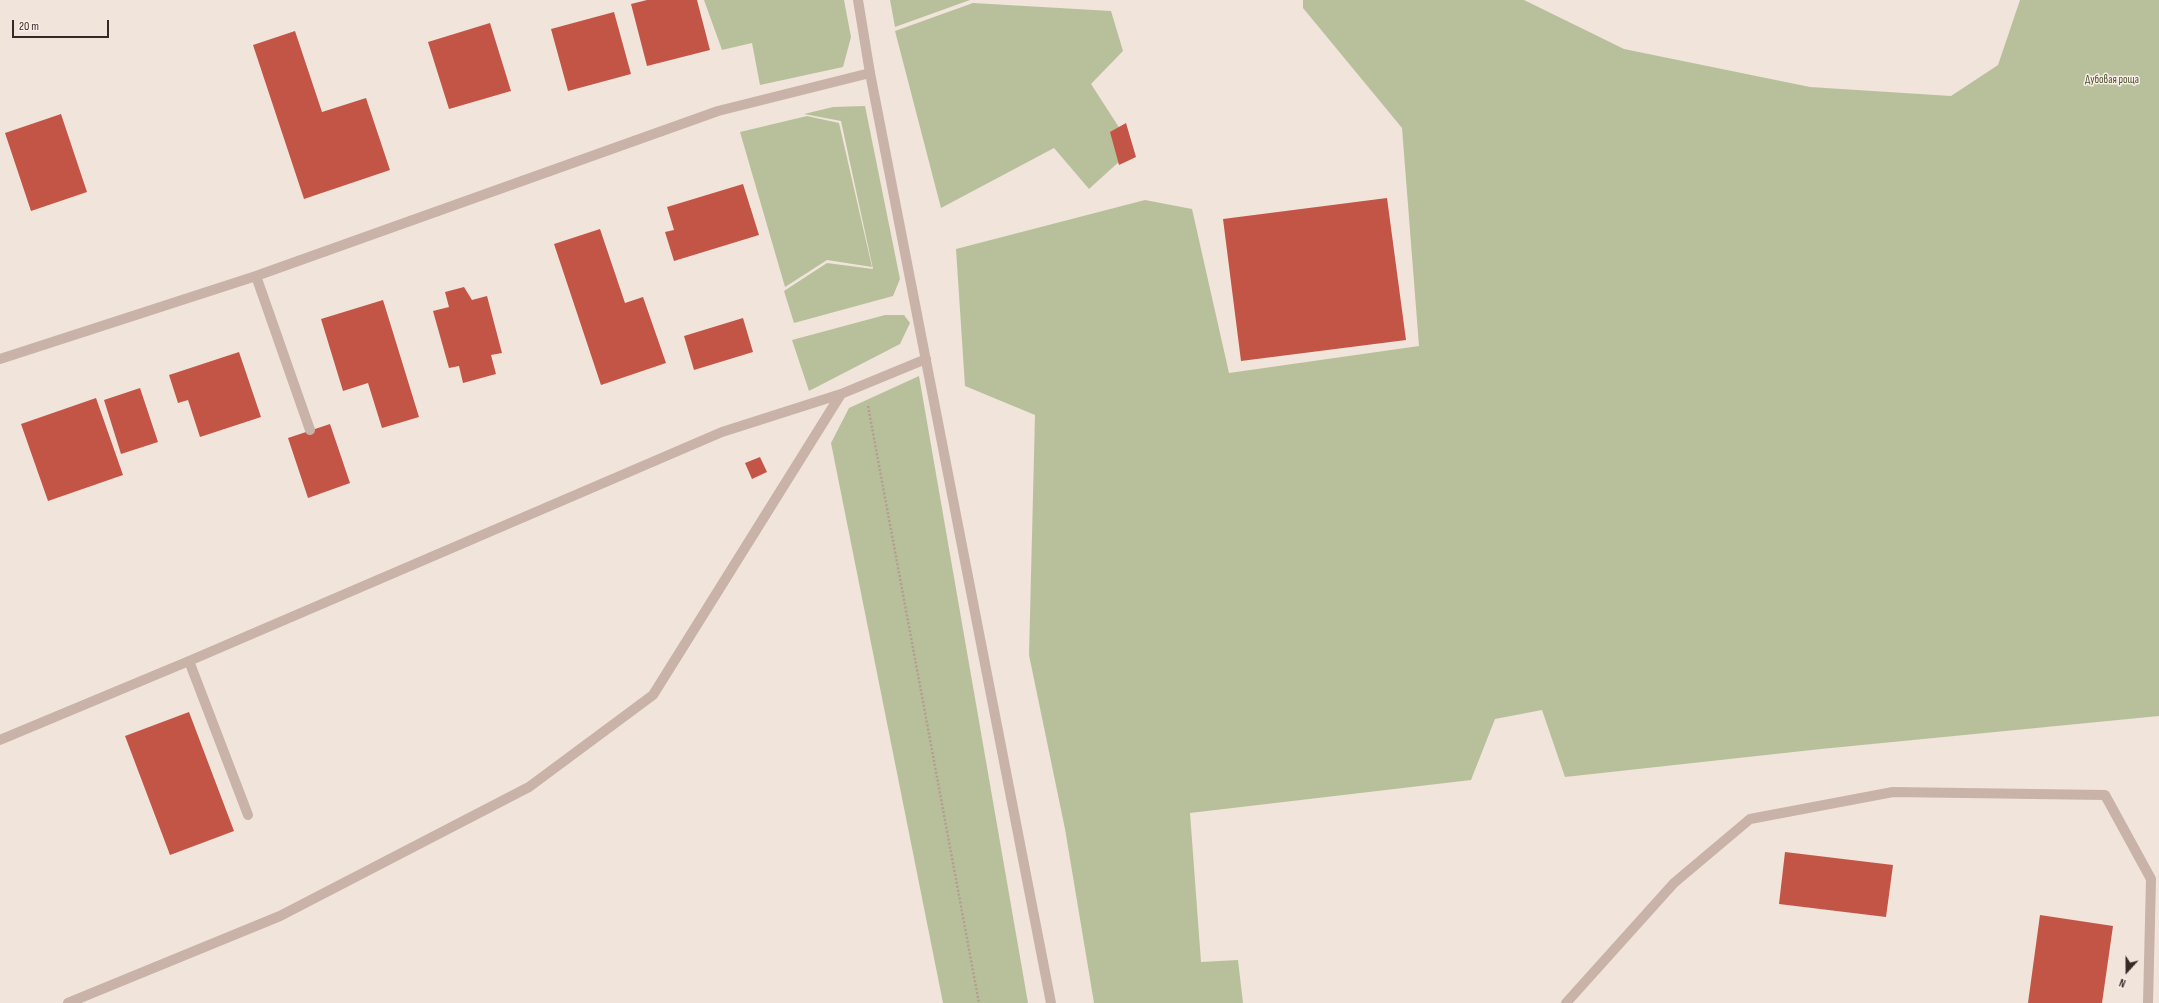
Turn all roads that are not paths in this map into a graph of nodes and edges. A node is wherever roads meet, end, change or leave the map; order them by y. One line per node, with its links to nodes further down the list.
1 (858, 0): 2 (street)
2 (870, 73): 3 (street); 5 (street)
3 (256, 276): 4 (street); 7 (street)
4 (0, 359)
5 (926, 359): 6 (street); 13 (street)
6 (841, 394): 8 (street); 12 (street)
7 (310, 430)
8 (189, 662): 9 (street); 10 (street)
9 (0, 740)
10 (248, 815)
11 (2155, 878): 14 (street); 15 (street)
12 (68, 1003)
13 (1051, 1003)
14 (1566, 1003)
15 (2148, 1003)

